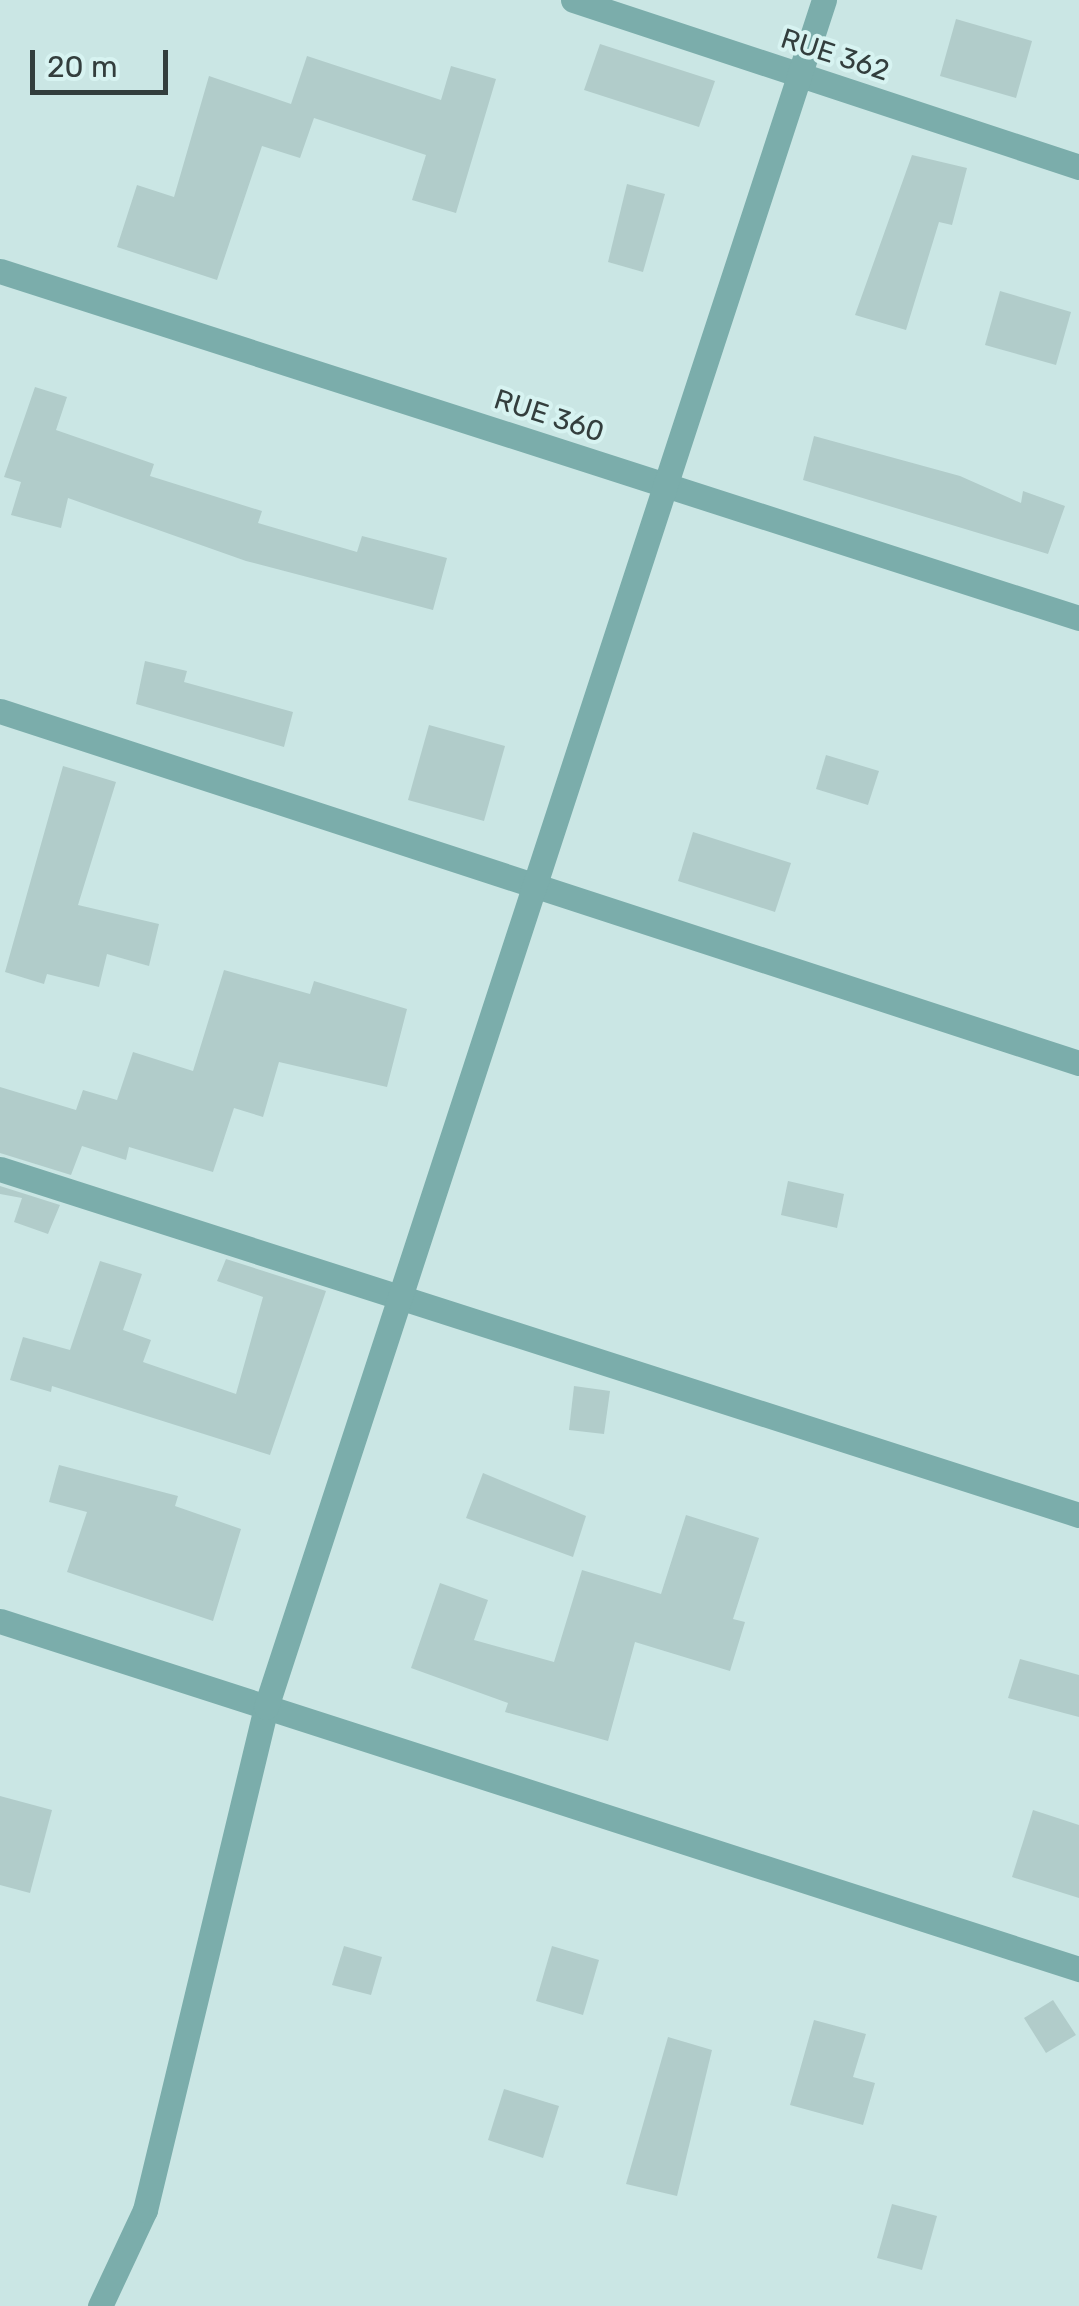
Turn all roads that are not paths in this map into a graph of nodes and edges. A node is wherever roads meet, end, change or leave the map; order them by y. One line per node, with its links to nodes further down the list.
1 (573, 0): 3 (street, RUE 362)
2 (824, 0): 3 (street)
3 (799, 75): 4 (street, RUE 362); 6 (street)
4 (1079, 167)
5 (0, 271): 6 (street, RUE 360)
6 (666, 486): 7 (street, RUE 360); 9 (street)
7 (1079, 618)
8 (0, 711): 9 (street)
9 (536, 882): 10 (street); 12 (street)
10 (1079, 1063)
11 (0, 1168): 12 (street)
12 (401, 1296): 13 (street); 15 (street)
13 (1079, 1515)
14 (0, 1620): 15 (street)
15 (266, 1707): 16 (street); 17 (street)
16 (1079, 1969)
17 (100, 2306)

